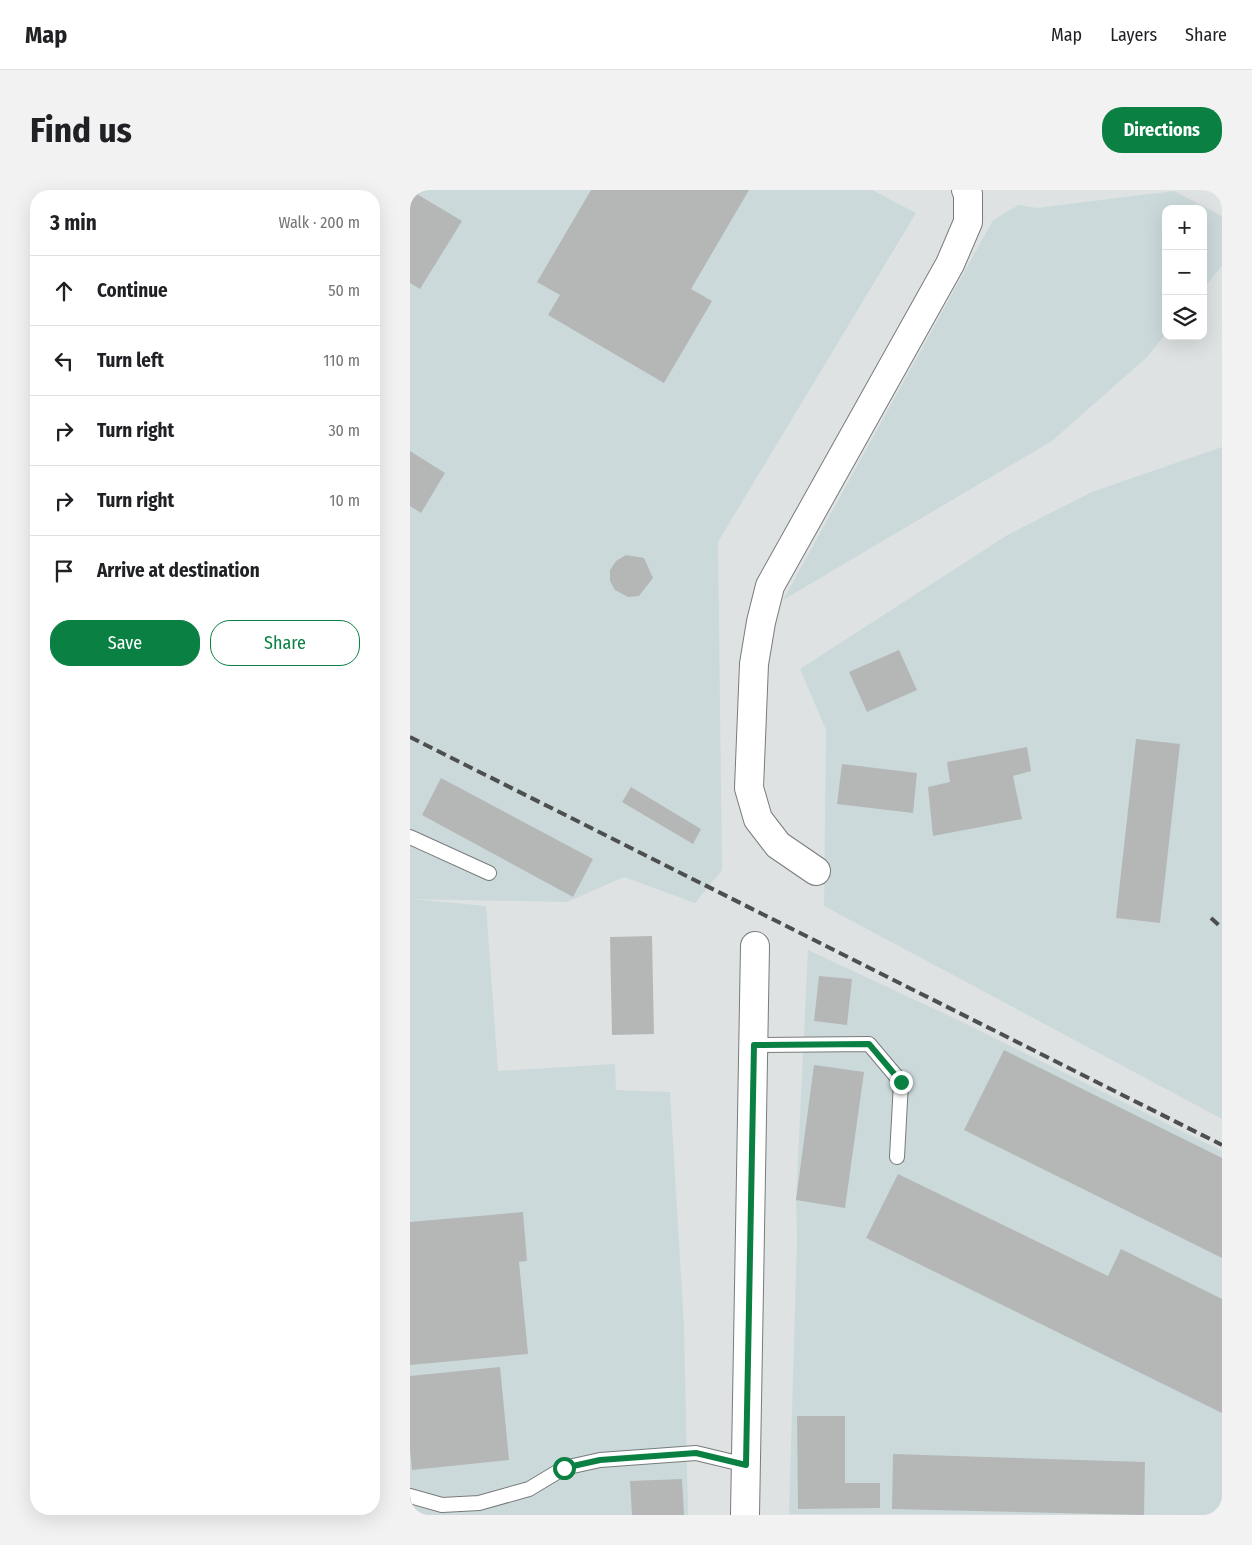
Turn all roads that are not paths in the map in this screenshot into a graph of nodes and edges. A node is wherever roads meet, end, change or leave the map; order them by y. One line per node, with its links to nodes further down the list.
1 (966, 190): 3 (street)
2 (410, 837): 4 (lane)
3 (816, 871)
4 (489, 873)
5 (755, 946): 6 (street)
6 (754, 1045): 7 (lane); 8 (street)
7 (898, 1157)
8 (746, 1465): 9 (lane); 10 (street)
9 (410, 1496)
10 (745, 1515)

